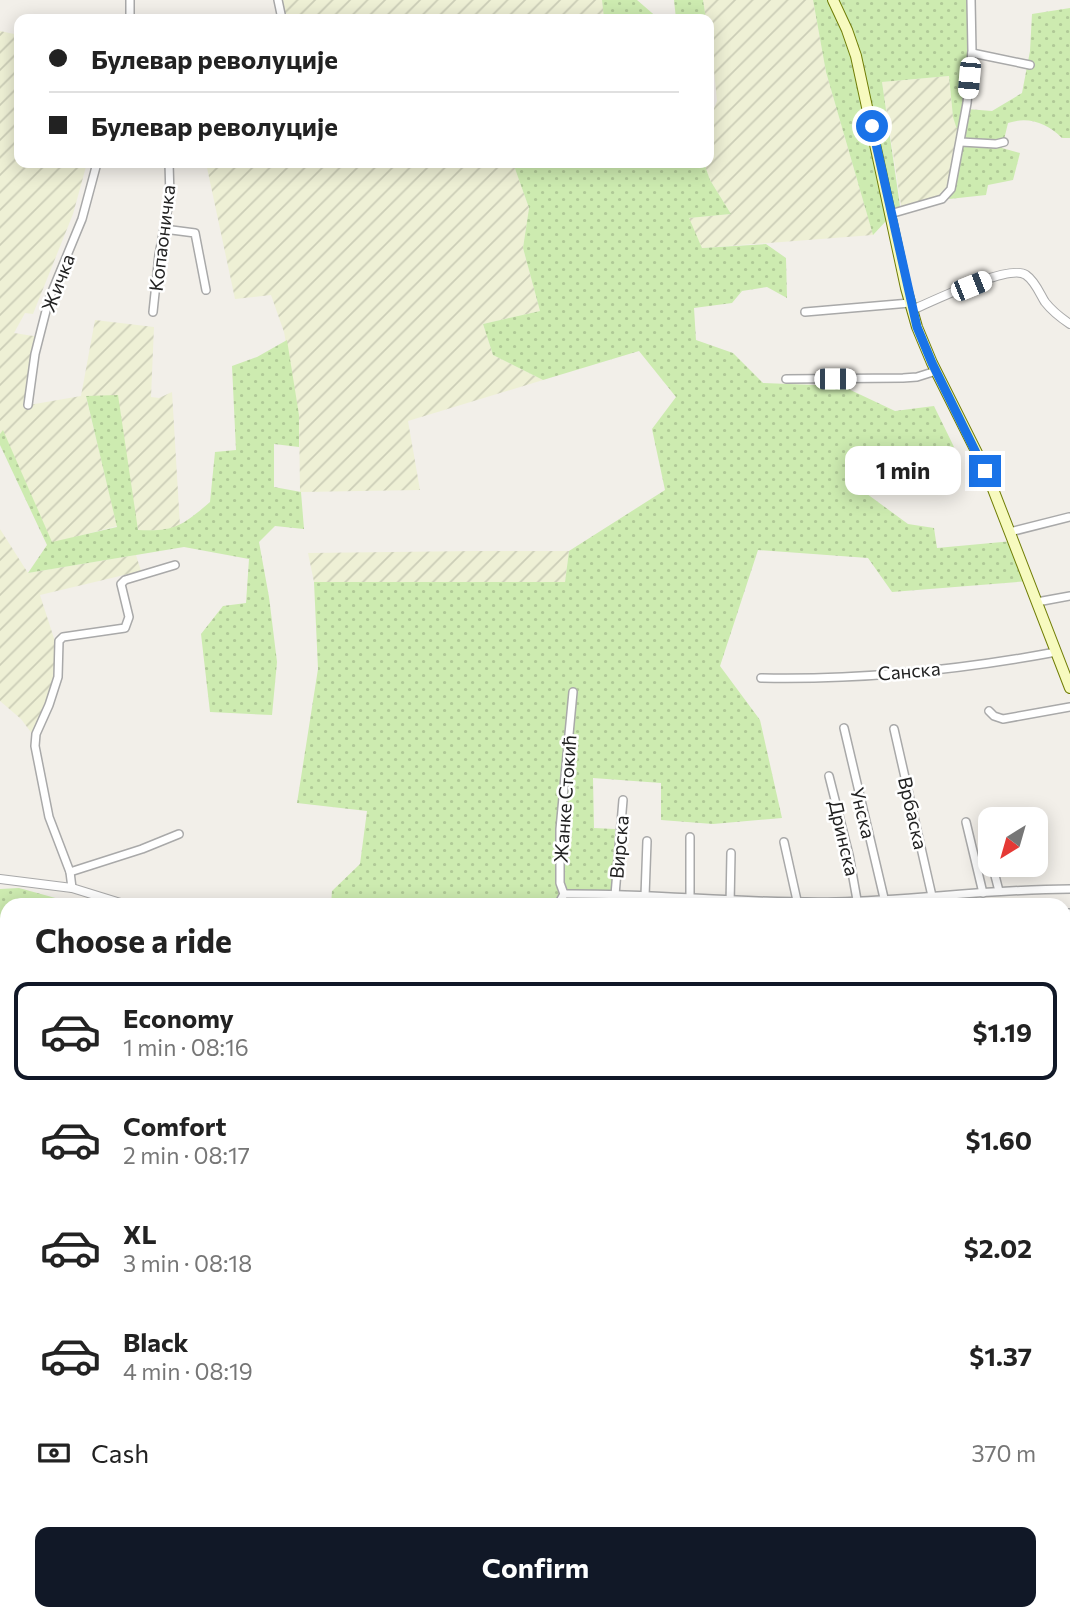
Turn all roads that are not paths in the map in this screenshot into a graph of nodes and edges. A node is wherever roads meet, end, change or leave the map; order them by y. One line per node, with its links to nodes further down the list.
1 (833, 0): 9 (main road)
2 (971, 0): 3 (street)
3 (972, 53): 4 (street); 5 (street)
4 (1030, 65)
5 (961, 142): 6 (street); 9 (street)
6 (1004, 142)
7 (96, 168): 18 (street, Жичка)
8 (169, 168): 10 (street, Копаоничка)
9 (890, 214): 12 (main road)
10 (164, 229): 11 (street); 13 (street, Копаоничка)
11 (206, 290)
12 (911, 306): 14 (street); 15 (street); 16 (main road)
13 (153, 312)
14 (805, 312)
15 (1070, 324)
16 (936, 371): 17 (street); 20 (main road)
17 (786, 379)
18 (28, 405)
19 (1069, 517): 20 (street)
20 (1010, 532): 23 (main road)
21 (175, 565): 40 (street)
22 (1070, 596): 23 (street)
23 (1037, 602): 24 (main road)
24 (1056, 652): 25 (street, Санска); 26 (main road)
25 (761, 678)
26 (1070, 688)
27 (573, 692): 47 (street, Жанке Стокић)
28 (1070, 707): 29 (street)
29 (989, 711)
30 (844, 728): 59 (street, Унска)
31 (894, 729): 50 (street, Врбаска)
32 (830, 776): 58 (street, Дринска)
33 (623, 800): 48 (street, Вирска)
34 (966, 822): 46 (street)
35 (179, 834): 40 (street)
36 (690, 837): 55 (street)
37 (647, 841): 49 (street)
38 (784, 842): 57 (street)
39 (732, 853): 56 (street)
40 (70, 872): 43 (street)
41 (995, 877): 45 (street)
42 (0, 879): 43 (street)
43 (72, 888): 51 (street)
44 (1070, 889): 45 (street)
45 (999, 891): 46 (street)
46 (983, 892): 50 (street)
47 (564, 894): 48 (street); 52 (street)
48 (618, 895): 49 (street); 53 (street, Вирска)
49 (645, 896): 54 (street)
50 (933, 896): 59 (street)
51 (104, 898)
52 (562, 898)
53 (618, 898)
54 (655, 898)
55 (690, 898)
56 (730, 898)
57 (797, 898)
58 (857, 898)
59 (884, 898)

